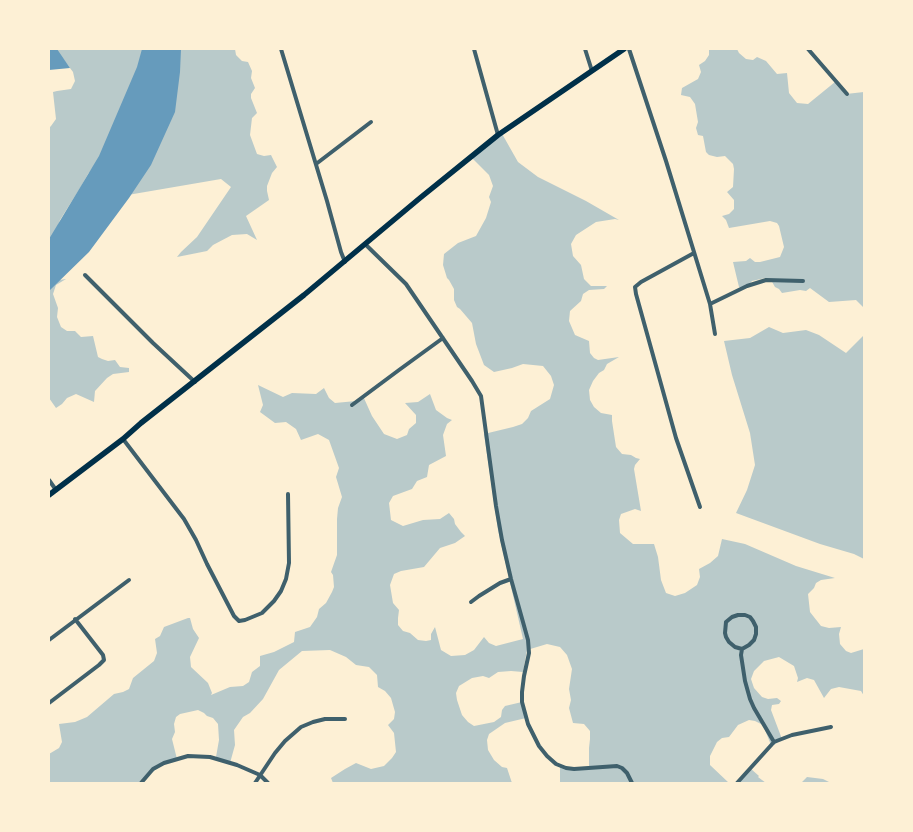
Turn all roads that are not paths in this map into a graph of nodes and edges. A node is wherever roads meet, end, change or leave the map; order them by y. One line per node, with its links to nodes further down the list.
1 (281, 49): 11 (street)
2 (474, 49): 10 (street)
3 (585, 49): 7 (street)
4 (624, 49): 7 (main road)
5 (629, 49): 13 (street)
6 (808, 49): 8 (street)
7 (592, 71): 10 (main road)
8 (847, 94)
9 (371, 122): 11 (street)
10 (498, 135): 12 (main road)
11 (316, 164): 14 (street)
12 (365, 244): 14 (main road); 19 (street)
13 (694, 253): 17 (street); 27 (street)
14 (345, 262): 20 (main road)
15 (85, 275): 20 (street)
16 (804, 281): 17 (street)
17 (710, 304): 18 (street)
18 (715, 334)
19 (443, 338): 21 (street); 28 (street)
20 (195, 382): 22 (main road)
21 (352, 405)
22 (123, 439): 24 (main road); 25 (street)
23 (49, 480): 24 (street)
24 (56, 490): 26 (main road)
25 (288, 494)
26 (49, 495)
27 (700, 507)
28 (511, 579): 30 (street); 42 (street)
29 (129, 580): 31 (street)
30 (471, 602)
31 (75, 619): 32 (street); 34 (street)
32 (49, 640)
33 (742, 649): 33 (street); 37 (street)
34 (49, 703)
35 (345, 719): 38 (street)
36 (830, 727): 37 (street)
37 (774, 742): 43 (street)
38 (260, 775): 39 (street); 40 (street); 41 (street)
39 (141, 783)
40 (255, 783)
41 (268, 783)
42 (632, 783)
43 (737, 783)

